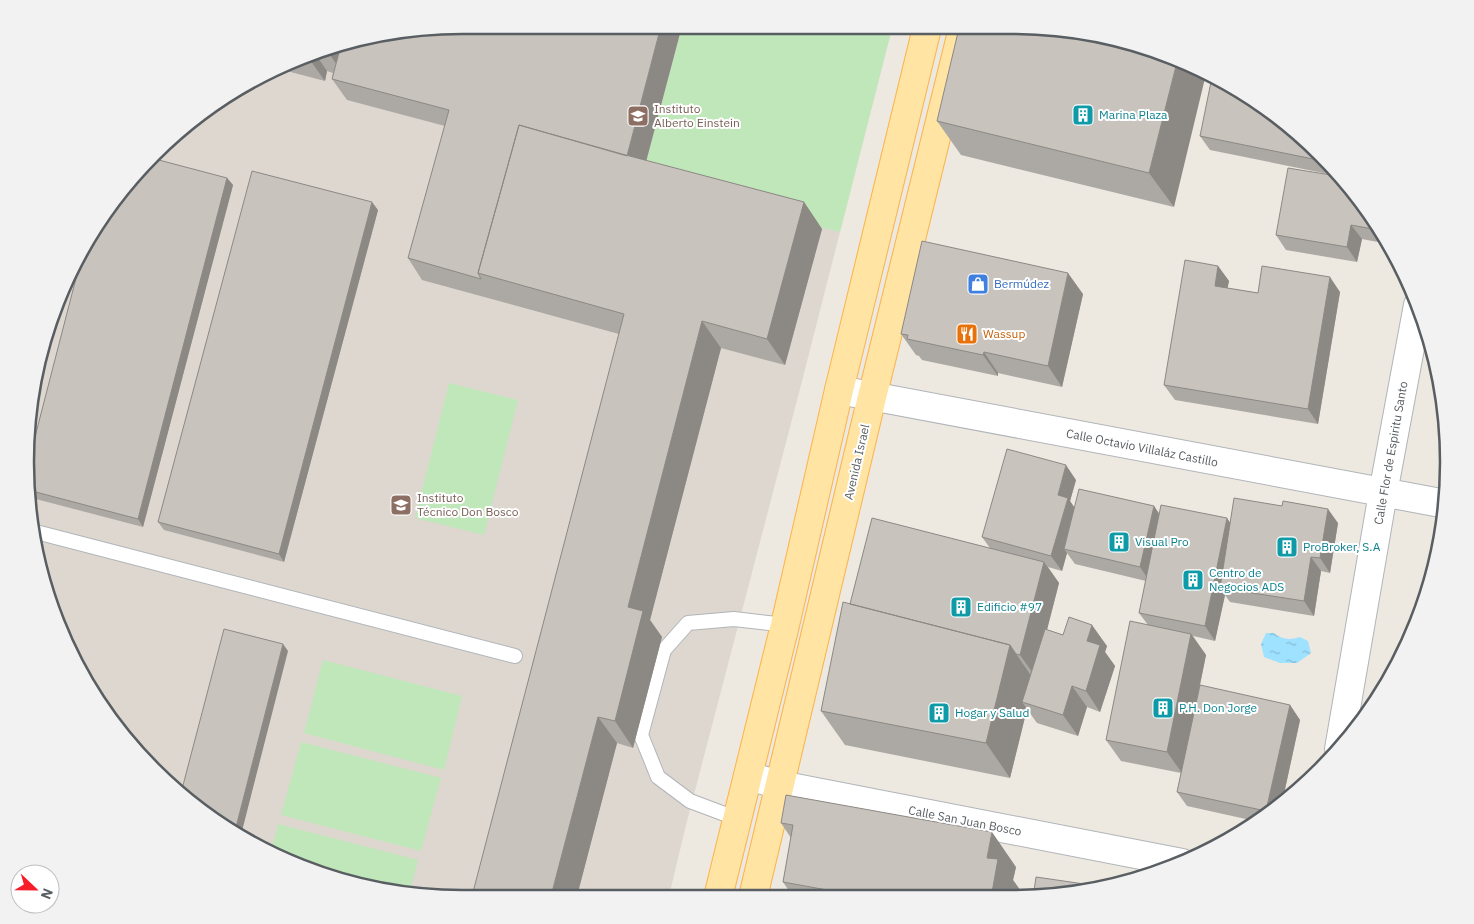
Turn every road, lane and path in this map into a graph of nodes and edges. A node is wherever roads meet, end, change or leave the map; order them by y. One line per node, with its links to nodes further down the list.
1 (926, 34): 4 (main road)
2 (962, 34): 5 (main road, Avenida Israel)
3 (1416, 318): 6 (street, Calle Flor de Espiritu Santo)
4 (839, 390): 5 (street, Calle Octavio Villaláz Castillo); 9 (main road)
5 (872, 397): 6 (street, Calle Octavio Villaláz Castillo); 13 (main road, Avenida Israel)
6 (1383, 493): 7 (street, Calle Octavio Villaláz Castillo); 11 (street, Calle Flor de Espiritu Santo)
7 (1438, 503)
8 (40, 533): 10 (lane)
9 (785, 626): 12 (main road); 14 (lane)
10 (515, 656)
11 (1341, 735)
12 (748, 776): 13 (street, Calle San Juan Bosco); 14 (main road)
13 (780, 785): 15 (street, Calle San Juan Bosco); 17 (main road, Avenida Israel)
14 (738, 819): 16 (main road)
15 (1169, 861)
16 (720, 890)
17 (755, 890)

